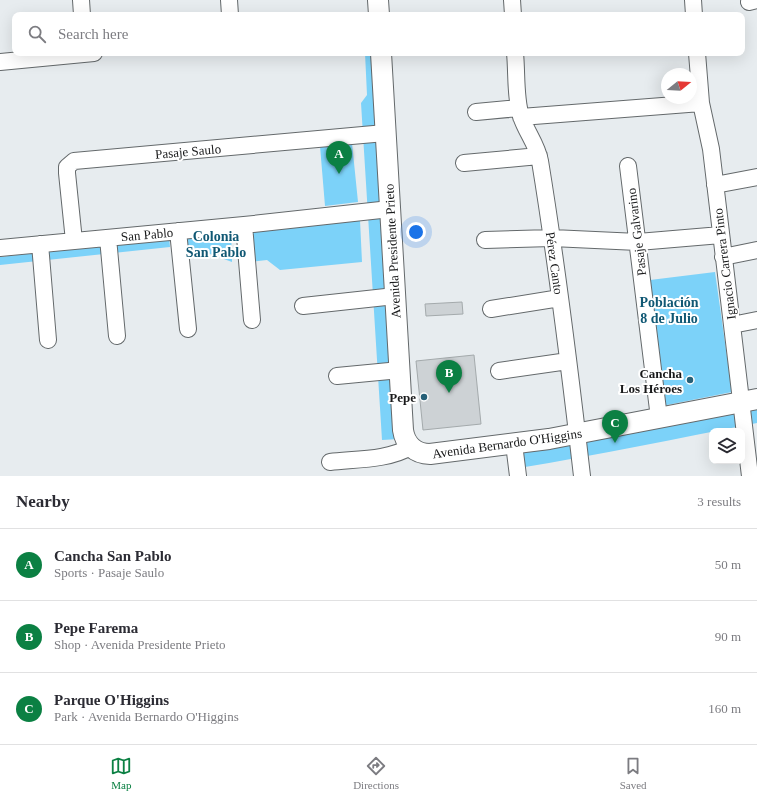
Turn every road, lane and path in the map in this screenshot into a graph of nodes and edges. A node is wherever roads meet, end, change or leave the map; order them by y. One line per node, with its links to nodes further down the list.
1 (81, 0): 6 (street)
2 (229, 0): 7 (street)
3 (378, 0): 8 (main road)
4 (512, 0): 9 (street)
5 (693, 0): 10 (street)
6 (82, 12)
7 (230, 12)
8 (379, 12)
9 (513, 12)
10 (694, 12)
11 (59, 56): 15 (street)
12 (381, 56): 19 (main road, Avenida Presidente Prieto)
13 (515, 56): 18 (street, Pérez Canto)
14 (697, 56): 16 (street, Ignacio Carrera Pinto)
15 (0, 62)
16 (701, 103): 18 (street); 24 (street, Ignacio Carrera Pinto)
17 (476, 112): 18 (street)
18 (520, 113): 20 (street, Pérez Canto)
19 (386, 133): 25 (main road, Avenida Presidente Prieto); 32 (street, Pasaje Saulo)
20 (539, 156): 21 (street); 30 (street, Pérez Canto)
21 (464, 163)
22 (628, 166): 33 (street, Pasaje Galvarino)
23 (757, 177): 24 (street)
24 (715, 185): 28 (street, Ignacio Carrera Pinto)
25 (390, 209): 26 (street, San Pablo); 38 (main road, Avenida Presidente Prieto)
26 (244, 225): 27 (street, San Pablo); 42 (street)
27 (178, 231): 29 (street, San Pablo); 45 (street)
28 (721, 236): 33 (street); 37 (street, Ignacio Carrera Pinto)
29 (108, 238): 32 (street, San Pablo); 46 (street)
30 (552, 238): 31 (street); 33 (street); 39 (street, Pérez Canto)
31 (485, 240)
32 (74, 241): 34 (street, San Pablo)
33 (638, 242): 53 (street, Pasaje Galvarino)
34 (40, 244): 35 (street, San Pablo); 47 (street)
35 (0, 248)
36 (757, 250): 37 (street)
37 (723, 256): 44 (street, Ignacio Carrera Pinto)
38 (395, 296): 40 (street); 49 (main road, Avenida Presidente Prieto)
39 (560, 298): 41 (street); 48 (street, Pérez Canto)
40 (302, 306)
41 (491, 309)
42 (252, 320)
43 (757, 320): 44 (street)
44 (732, 325): 52 (street, Ignacio Carrera Pinto)
45 (188, 329)
46 (117, 336)
47 (48, 340)
48 (568, 361): 50 (street); 54 (street, Pérez Canto)
49 (400, 370): 51 (street); 56 (main road, Avenida Presidente Prieto)
50 (499, 371)
51 (337, 376)
52 (749, 400): 53 (main road, Avenida Bernardo O'Higgins); 60 (street, Ignacio Carrera Pinto)
53 (659, 418): 54 (main road, Avenida Bernardo O'Higgins)
54 (577, 434): 55 (main road, Avenida Bernardo O'Higgins); 59 (street, Pérez Canto)
55 (514, 444): 56 (main road, Avenida Bernardo O'Higgins); 58 (street)
56 (410, 447): 57 (street)
57 (330, 462)
58 (518, 476)
59 (582, 476)
60 (750, 476)

